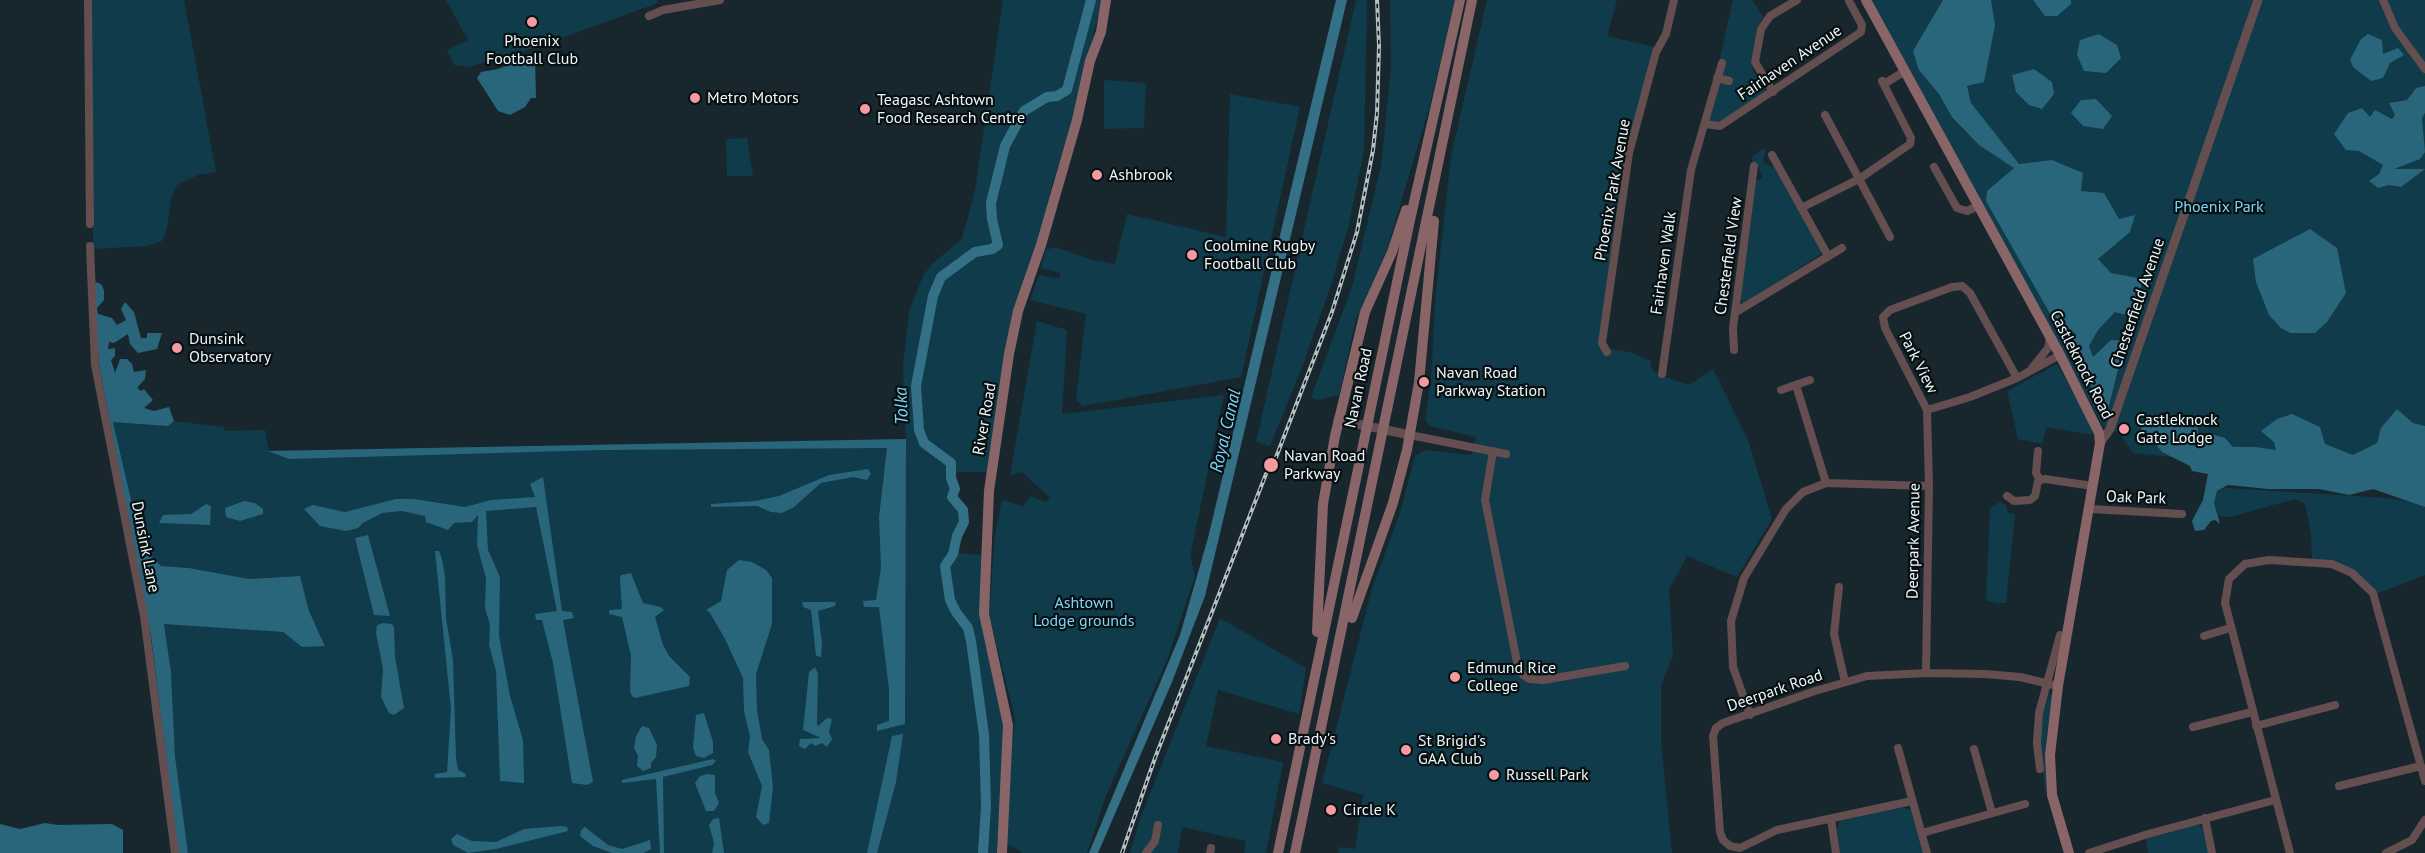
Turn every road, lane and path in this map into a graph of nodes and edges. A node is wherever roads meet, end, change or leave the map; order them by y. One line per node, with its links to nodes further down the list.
1 (88, 0): 30 (street)
2 (720, 0): 12 (street)
3 (1106, 0): 91 (main road, River Road)
4 (1460, 0): 18 (main road, Navan Road)
5 (1472, 0): 21 (main road, Navan Road)
6 (1674, 0): 38 (street, Phoenix Park Avenue)
7 (1797, 0): 19 (street)
8 (1866, 0): 15 (main road, Castleknock Road)
9 (2258, 0): 49 (street, Chesterfield Avenue)
10 (2383, 0): 14 (street)
11 (1849, 1): 19 (street, Fairhaven Avenue)
12 (649, 16)
13 (1722, 63): 16 (street, Fairhaven Avenue)
14 (2425, 69)
15 (1905, 71): 27 (street); 28 (main road, Castleknock Road)
16 (1717, 78): 17 (street); 22 (street, Fairhaven Avenue)
17 (1729, 81)
18 (1439, 93): 47 (main road); 68 (main road, Navan Road)
19 (1773, 93): 22 (street, Fairhaven Avenue)
20 (1825, 115): 27 (street)
21 (1449, 117): 48 (main road); 72 (main road, Navan Road)
22 (1705, 124): 24 (street, Fairhaven Avenue)
23 (1772, 155): 29 (street)
24 (1696, 156): 40 (street, Fairhaven Walk)
25 (1754, 166): 35 (street, Chesterfield View)
26 (1934, 167): 28 (street)
27 (1859, 179): 29 (street); 31 (street)
28 (1978, 206): 36 (main road, Castleknock Road)
29 (1801, 208): 34 (street)
30 (90, 224)
31 (1890, 237)
32 (90, 246): 90 (street, Dunsink Lane)
33 (1842, 248): 34 (street)
34 (1827, 254): 35 (street)
35 (1736, 312): 37 (street, Chesterfield View)
36 (2050, 338): 39 (main road, Castleknock Road); 41 (street, Park View)
37 (1734, 350)
38 (1607, 352)
39 (2060, 355): 41 (street, Park View); 49 (main road, Castleknock Road)
40 (1653, 366)
41 (2029, 372): 42 (street, Park View)
42 (2017, 378): 46 (street, Park View); 46 (street, Park View)
43 (1810, 380): 44 (street)
44 (1796, 385): 45 (street); 54 (street)
45 (1781, 390)
46 (1927, 410): 55 (street, Deerpark Avenue)
47 (1343, 421): 48 (street); 68 (main road)
48 (1405, 434): 50 (street); 72 (main road)
49 (2100, 443): 56 (main road, Castleknock Road)
50 (1493, 451): 52 (street); 64 (street)
51 (2038, 451): 53 (street)
52 (1506, 454)
53 (2040, 480): 56 (street); 57 (street)
54 (1826, 483): 55 (street); 71 (street)
55 (1929, 486): 65 (street, Deerpark Avenue)
56 (2093, 486): 58 (main road, Castleknock Road)
57 (2007, 496)
58 (2090, 509): 59 (street, Oak Park); 67 (main road, Castleknock Road)
59 (2182, 514)
60 (1839, 586): 66 (street)
61 (2230, 628): 63 (street); 70 (street); 77 (street)
62 (2060, 635): 67 (street, Castleknock Road)
63 (2204, 636)
64 (1625, 666)
65 (1926, 673): 66 (street, Deerpark Road); 67 (street, Deerpark Road)
66 (1845, 682): 71 (street, Deerpark Road)
67 (2054, 685): 78 (street, Castleknock Road); 97 (main road, Castleknock Road)
68 (1308, 703): 93 (main road, Navan Road)
69 (2335, 705): 73 (street)
70 (2252, 712): 73 (street); 74 (street)
71 (1750, 715): 86 (street, Deerpark Road)
72 (1324, 723): 94 (main road, Navan Road)
73 (2256, 726): 81 (street)
74 (2193, 727)
75 (1898, 748): 82 (street)
76 (1974, 748): 84 (street)
77 (2421, 766): 79 (street); 80 (street)
78 (2040, 768)
79 (2425, 781)
80 (2339, 786)
81 (2275, 800): 85 (street); 100 (street)
82 (1912, 801): 86 (street); 89 (street)
83 (2025, 804): 84 (street)
84 (1992, 813): 89 (street)
85 (2205, 818): 98 (street); 99 (street)
86 (1831, 819): 95 (street)
87 (2425, 820): 101 (street)
88 (1158, 825): 92 (street)
89 (1922, 833): 96 (street)
90 (175, 853)
91 (1002, 853)
92 (1146, 853)
93 (1278, 853)
94 (1295, 853)
95 (1836, 853)
96 (1927, 853)
97 (2069, 853)
98 (2089, 853)
99 (2212, 853)
100 (2290, 853)
101 (2386, 853)

